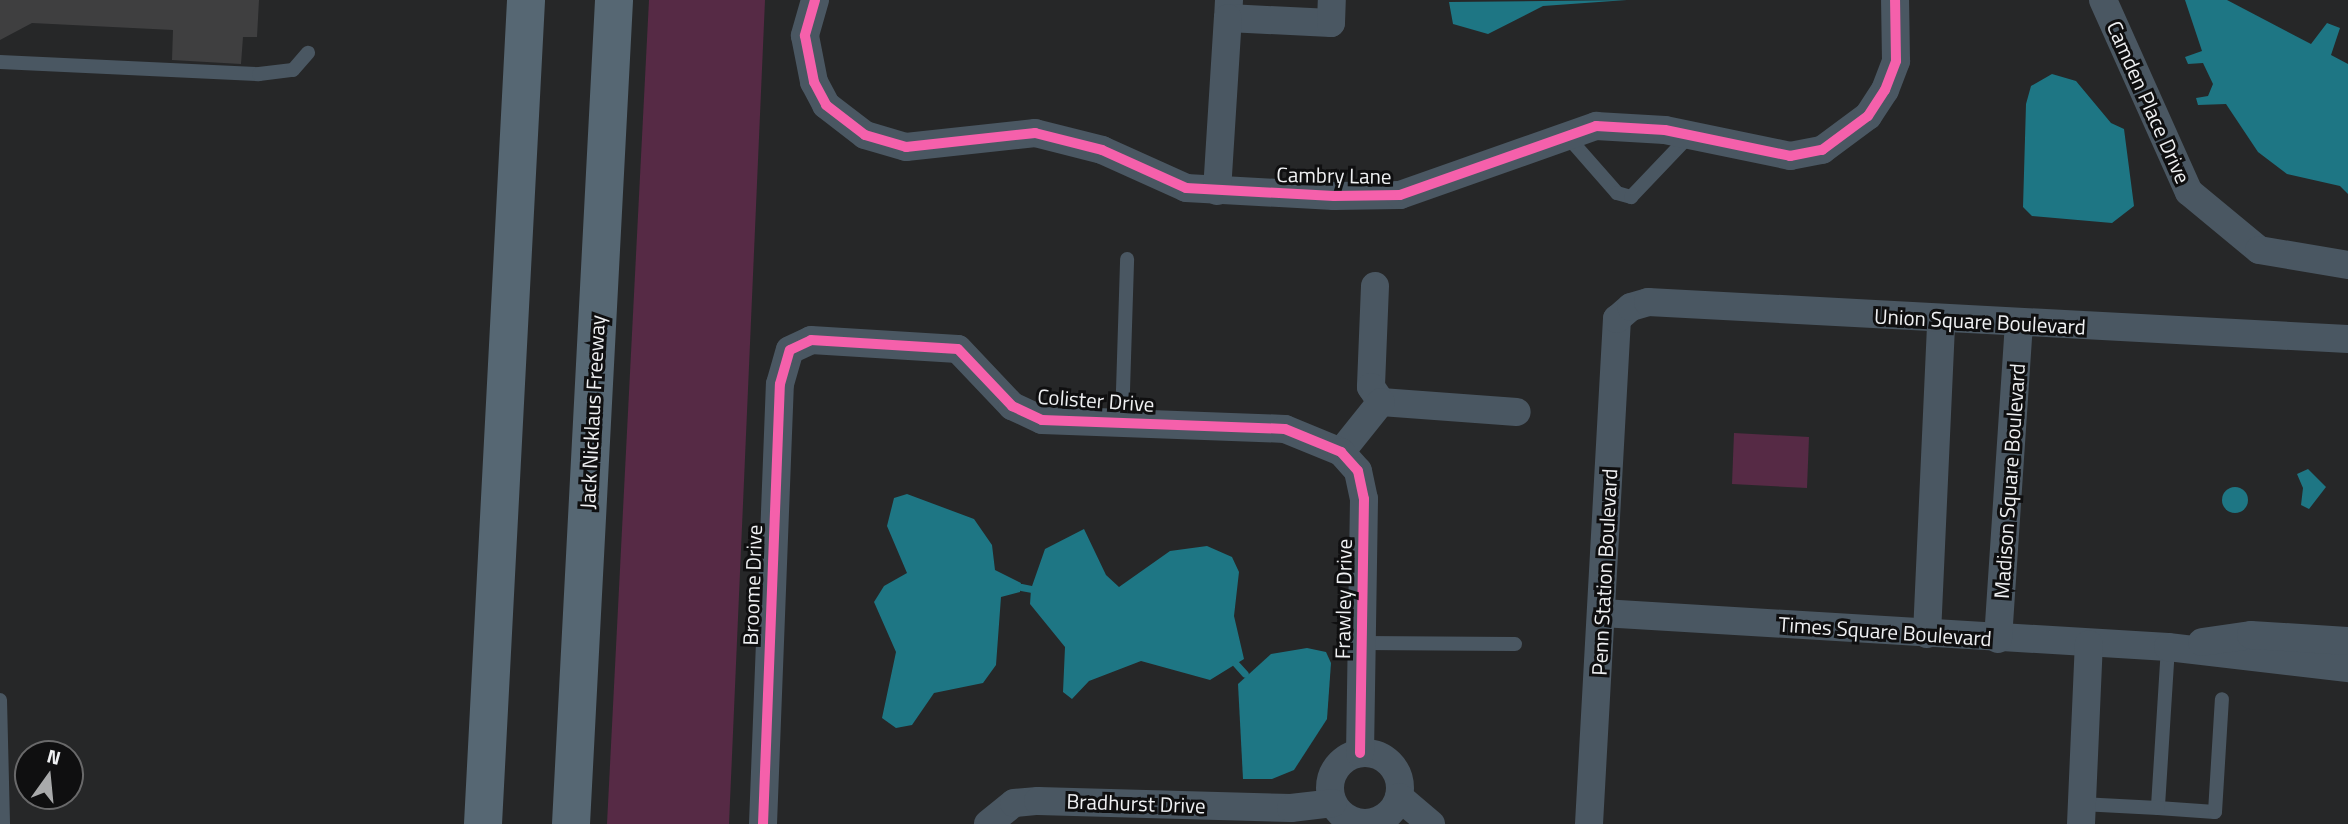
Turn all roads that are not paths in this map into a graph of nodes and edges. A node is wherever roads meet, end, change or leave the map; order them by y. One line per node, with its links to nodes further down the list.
1 (526, 0): 45 (highway)
2 (614, 0): 46 (highway, Jack Nicklaus Freeway)
3 (816, 0): 12 (street, Cambry Lane)
4 (1332, 0): 7 (street)
5 (1895, 0): 10 (street, Cambry Lane)
6 (2103, 0): 14 (street, Camden Place Drive)
7 (1228, 9): 12 (street)
8 (308, 53): 9 (lane)
9 (0, 62)
10 (1690, 135): 11 (street, Cambry Lane); 11 (lane)
11 (1567, 136): 12 (street, Cambry Lane)
12 (1217, 191)
13 (1127, 259): 23 (lane)
14 (2348, 265)
15 (1375, 286): 21 (street)
16 (1618, 319): 17 (street, Union Square Boulevard); 25 (street, Penn Station Boulevard)
17 (1941, 320): 18 (street, Union Square Boulevard); 26 (street)
18 (2019, 323): 19 (street, Union Square Boulevard); 27 (street, Madison Square Boulevard)
19 (2348, 339)
20 (790, 350): 23 (street, Colister Drive); 47 (street, Broome Drive)
21 (1381, 402): 22 (street); 24 (street)
22 (1517, 412)
23 (1122, 422): 24 (street, Colister Drive)
24 (1341, 452): 29 (street, Frawley Drive)
25 (1602, 613): 26 (street, Times Square Boulevard); 50 (street, Penn Station Boulevard)
26 (1927, 634): 27 (street, Times Square Boulevard)
27 (1998, 639): 30 (street, Times Square Boulevard)
28 (2348, 642): 33 (street, Times Square Boulevard)
29 (1363, 643): 31 (lane); 37 (street, Frawley Drive)
30 (2089, 643): 32 (street, Times Square Boulevard); 41 (street)
31 (1515, 644)
32 (2168, 647): 33 (street, Times Square Boulevard); 40 (lane)
33 (2280, 648): 34 (street, Times Square Boulevard)
34 (2348, 668)
35 (2222, 699): 40 (lane)
36 (0, 700): 44 (lane)
37 (1360, 753): 38 (street); 39 (street)
38 (1399, 797): 43 (street); 49 (street)
39 (1333, 803): 42 (street, Bradhurst Drive); 43 (street)
40 (2158, 808): 41 (lane)
41 (2081, 814)
42 (1235, 815): 48 (street, Bradhurst Drive)
43 (1372, 823)
44 (3, 824)
45 (483, 824)
46 (571, 824)
47 (763, 824)
48 (988, 824)
49 (1431, 824)
50 (1589, 824)

